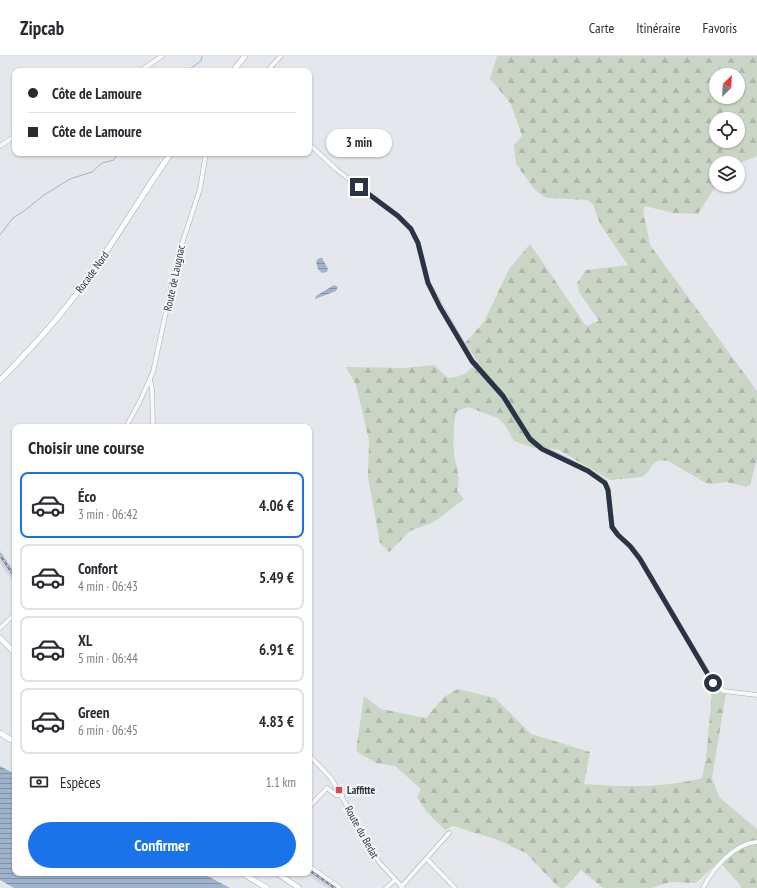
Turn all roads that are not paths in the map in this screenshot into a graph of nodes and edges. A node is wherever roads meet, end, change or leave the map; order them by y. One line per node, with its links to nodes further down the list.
1 (162, 56): 4 (street)
2 (245, 56): 5 (main road)
3 (281, 56): 6 (street)
4 (144, 68)
5 (235, 68)
6 (269, 68)
7 (12, 138): 8 (street)
8 (0, 146)
9 (312, 147): 20 (street)
10 (169, 156): 12 (main road, Rocade Nord)
11 (206, 156): 13 (street, Route de Laugnac)
12 (0, 380)
13 (150, 380): 14 (street); 15 (street)
14 (128, 424)
15 (154, 424)
16 (12, 617): 17 (street)
17 (0, 628)
18 (0, 638): 19 (main road)
19 (12, 649)
20 (757, 695)
21 (0, 733): 22 (main road)
22 (12, 740)
23 (312, 758): 24 (street, Route du Bedat)
24 (342, 795): 25 (street); 32 (street, Route du Bedat)
25 (312, 804)
26 (449, 833): 28 (street)
27 (757, 842): 39 (street)
28 (427, 859): 33 (street); 38 (street)
29 (312, 868): 36 (street)
30 (247, 876): 34 (main road)
31 (281, 876): 35 (main road)
32 (395, 880): 33 (street, Route du Bedat); 37 (street)
33 (402, 887)
34 (267, 888)
35 (299, 888)
36 (340, 888)
37 (386, 888)
38 (455, 888)
39 (703, 888)

